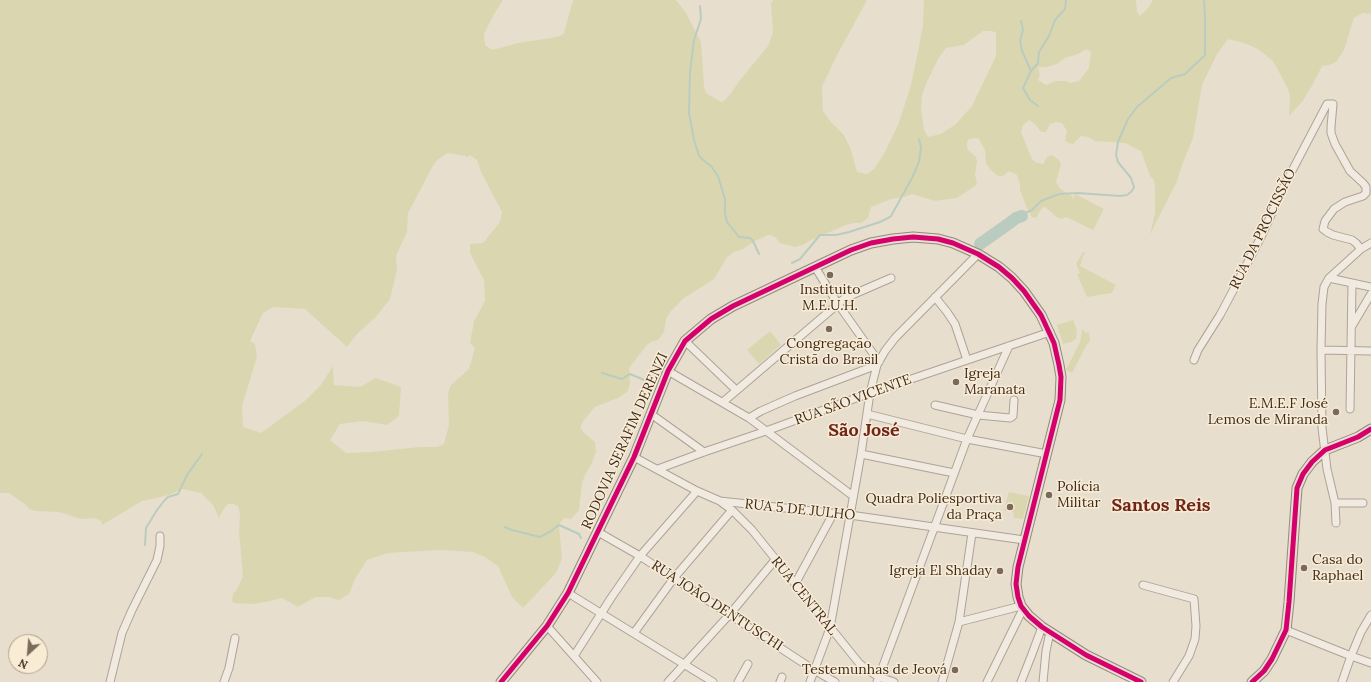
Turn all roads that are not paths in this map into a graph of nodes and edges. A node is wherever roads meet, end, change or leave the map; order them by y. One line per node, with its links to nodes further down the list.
1 (1371, 243): 2 (street)
2 (1361, 249): 6 (street); 20 (street, RUA DA PROCISSÃO)
3 (978, 254): 4 (main road, RODOVIA SERAFIM DERENZI); 10 (street); 13 (main road, RODOVIA SERAFIM DERENZI)
4 (815, 267): 11 (street); 14 (main road, RODOVIA SERAFIM DERENZI)
5 (891, 278): 11 (street)
6 (1329, 279): 7 (street); 16 (street)
7 (1352, 284): 8 (street); 12 (street)
8 (1371, 287)
9 (1371, 294): 12 (street)
10 (935, 297): 19 (street); 21 (street)
11 (838, 304): 21 (street); 23 (street)
12 (1352, 326): 17 (street)
13 (1050, 332): 15 (street, RUA SÃO VICENTE); 39 (main road, RODOVIA SERAFIM DERENZI)
14 (685, 341): 22 (main road, RODOVIA SERAFIM DERENZI); 23 (street)
15 (1010, 346): 19 (street, RUA SÃO VICENTE); 31 (street)
16 (1321, 350): 17 (street); 36 (street)
17 (1350, 350): 18 (street); 28 (street)
18 (1371, 351)
19 (967, 360): 24 (street, RUA SÃO VICENTE)
20 (1194, 360)
21 (878, 364): 24 (street); 32 (street)
22 (668, 371): 26 (street); 29 (main road, RODOVIA SERAFIM DERENZI)
23 (736, 390): 26 (street)
24 (870, 392): 30 (street); 34 (street, RUA SÃO VICENTE)
25 (1014, 400): 31 (street)
26 (723, 402): 32 (street)
27 (936, 405): 31 (street)
28 (1350, 409)
29 (651, 414): 37 (street); 40 (main road, RODOVIA SERAFIM DERENZI)
30 (867, 414): 35 (street); 38 (street)
31 (978, 415): 35 (street)
32 (749, 418): 34 (street)
33 (1371, 429): 36 (main road)
34 (766, 431): 37 (street, RUA SÃO VICENTE); 44 (street)
35 (967, 439): 39 (street); 42 (street)
36 (1325, 450): 46 (street); 71 (main road)
37 (704, 452): 41 (street, RUA SÃO VICENTE)
38 (860, 454): 42 (street); 44 (street)
39 (1047, 454): 56 (main road, RODOVIA SERAFIM DERENZI)
40 (634, 457): 41 (street, RUA 5 DE JULHO); 53 (main road, RODOVIA SERAFIM DERENZI)
41 (658, 469): 43 (street, RUA 5 DE JULHO)
42 (954, 473): 52 (street)
43 (697, 491): 45 (street, RUA 5 DE JULHO); 57 (street)
44 (853, 496): 50 (street)
45 (720, 501): 48 (street, RUA CENTRAL); 49 (street, RUA 5 DE JULHO)
46 (1335, 503): 47 (street); 51 (street)
47 (1363, 503)
48 (732, 510): 58 (street, RUA CENTRAL); 59 (street)
49 (833, 514): 50 (street, RUA 5 DE JULHO); 60 (street)
50 (850, 516): 52 (street, RUA 5 DE JULHO); 70 (street)
51 (1336, 523)
52 (934, 527): 54 (street, RUA 5 DE JULHO); 81 (street)
53 (598, 532): 57 (street, RUA JOÃO DENTUSCHI); 62 (main road, RODOVIA SERAFIM DERENZI)
54 (972, 533): 56 (street, RUA 5 DE JULHO); 67 (street)
55 (160, 536): 84 (street)
56 (1024, 540): 63 (main road, RODOVIA SERAFIM DERENZI)
57 (640, 556): 59 (street, RUA JOÃO DENTUSCHI); 64 (street)
58 (775, 560): 60 (street, RUA CENTRAL); 65 (street)
59 (674, 578): 65 (street, RUA JOÃO DENTUSCHI); 73 (street)
60 (795, 584): 70 (street, RUA CENTRAL)
61 (1144, 585): 98 (street)
62 (568, 593): 64 (street); 68 (main road, RODOVIA SERAFIM DERENZI)
63 (1022, 607): 67 (street); 69 (main road); 95 (street)
64 (602, 613): 73 (street); 75 (street)
65 (730, 614): 78 (street); 80 (street, RUA JOÃO DENTUSCHI)
66 (1371, 615): 76 (street)
67 (959, 622): 94 (street)
68 (547, 626): 75 (street); 86 (main road, RODOVIA SERAFIM DERENZI)
69 (1042, 627): 72 (main road); 96 (street)
70 (830, 628): 80 (street); 81 (street, RUA CENTRAL)
71 (1286, 630): 76 (street); 82 (main road)
72 (1050, 632): 83 (main road); 97 (street)
73 (634, 633): 78 (street)
74 (235, 638): 85 (street)
75 (574, 656): 87 (street)
76 (1351, 656): 77 (street); 99 (street)
77 (1371, 663)
78 (684, 664): 88 (street); 89 (street)
79 (748, 664): 90 (street)
80 (814, 670): 91 (street); 92 (street, RUA JOÃO DENTUSCHI)
81 (878, 680): 93 (street, RUA CENTRAL)
82 (1257, 680)
83 (1136, 681)
84 (110, 682)
85 (224, 682)
86 (501, 682)
87 (597, 682)
88 (668, 682)
89 (713, 682)
90 (738, 682)
91 (810, 682)
92 (835, 682)
93 (894, 682)
94 (942, 682)
95 (987, 682)
96 (1021, 682)
97 (1043, 682)
98 (1173, 682)
99 (1342, 682)

